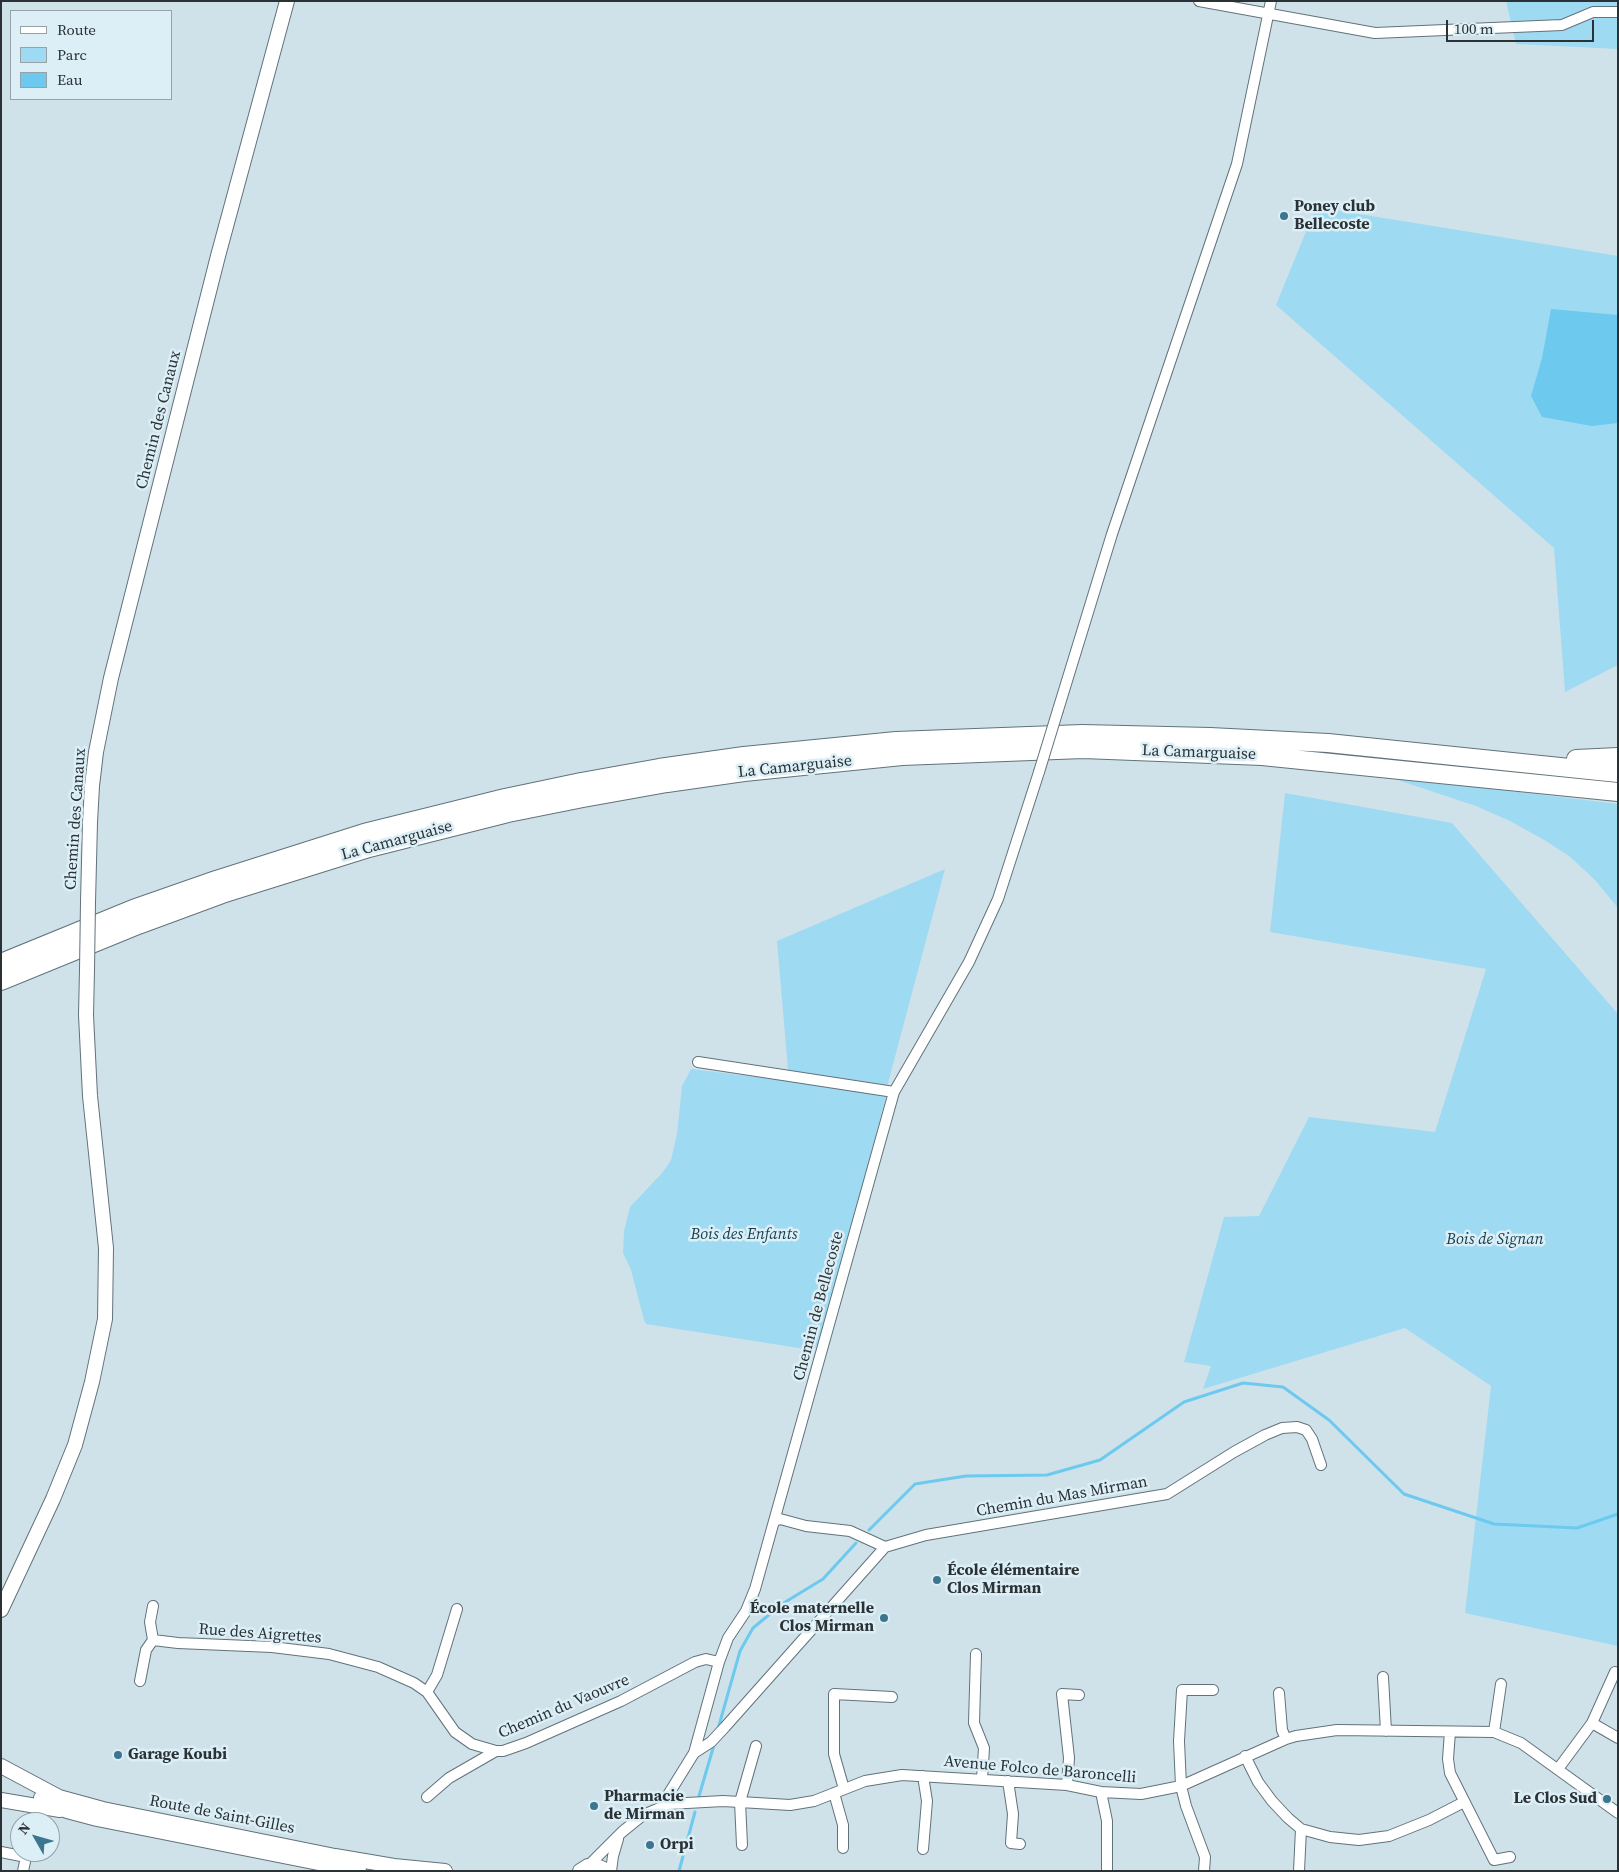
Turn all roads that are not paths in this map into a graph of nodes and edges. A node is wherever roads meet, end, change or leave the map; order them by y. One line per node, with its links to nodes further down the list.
1 (287, 1): 19 (main road, Chemin des Canaux, bridge)
2 (1199, 1): 5 (street)
3 (1271, 1): 5 (street, Chemin de Bellecoste)
4 (1618, 12): 5 (street)
5 (1268, 14): 15 (street, Chemin de Bellecoste, bridge)
6 (1367, 747): 8 (highway); 10 (highway, La Camarguaise); 12 (highway, La Camarguaise)
7 (1205, 753): 9 (highway); 11 (highway, La Camarguaise); 13 (highway, La Camarguaise)
8 (1618, 757)
9 (1300, 766)
10 (1618, 773)
11 (1618, 792)
12 (1, 963)
13 (1, 981)
14 (698, 1062): 15 (street)
15 (894, 1092): 17 (street, Chemin de Bellecoste)
16 (1321, 1465): 18 (street, Chemin du Mas Mirman)
17 (774, 1521): 18 (street); 26 (street, Chemin de Bellecoste)
18 (885, 1547): 44 (street)
19 (12, 1584): 20 (main road, Chemin des Canaux); 23 (main road, Chemin des Canaux)
20 (1, 1602)
21 (153, 1606): 24 (street)
22 (457, 1609): 32 (street)
23 (1, 1610)
24 (153, 1640): 29 (street); 32 (street, Rue des Aigrettes)
25 (976, 1654): 50 (street)
26 (719, 1662): 43 (street, Chemin du Vaouvre); 44 (street, Chemin de Bellecoste)
27 (1615, 1672): 36 (street)
28 (1383, 1677): 37 (street)
29 (140, 1681)
30 (1501, 1684): 39 (street)
31 (1213, 1690): 53 (street)
32 (427, 1692): 43 (street, Rue des Aigrettes)
33 (1279, 1693): 41 (street)
34 (1080, 1695): 52 (street)
35 (892, 1697): 54 (street)
36 (1592, 1724): 40 (street); 47 (street)
37 (1386, 1731): 38 (street, Avenue Folco de Baroncelli); 41 (street, Avenue Folco de Baroncelli)
38 (1450, 1732): 39 (street, Avenue Folco de Baroncelli); 60 (street)
39 (1494, 1732): 47 (street, Avenue Folco de Baroncelli)
40 (1618, 1738)
41 (1286, 1739): 45 (street, Avenue Folco de Baroncelli)
42 (756, 1746): 59 (street)
43 (496, 1751): 57 (street, Chemin du Vaouvre)
44 (694, 1753): 61 (street, Chemin de Bellecoste)
45 (1245, 1756): 53 (street, Avenue Folco de Baroncelli); 64 (street)
46 (1, 1766): 76 (main road, Route de Saint-Gilles)
47 (1558, 1770): 63 (street, Avenue Folco de Baroncelli)
48 (1, 1776): 62 (main road, Route de Saint-Gilles)
49 (924, 1776): 50 (street, Avenue Folco de Baroncelli); 54 (street, Avenue Folco de Baroncelli); 69 (street)
50 (982, 1780): 51 (street, Avenue Folco de Baroncelli)
51 (1008, 1781): 52 (street, Avenue Folco de Baroncelli); 66 (street)
52 (1067, 1784): 55 (street, Avenue Folco de Baroncelli)
53 (1181, 1786): 55 (street, Avenue Folco de Baroncelli); 78 (street)
54 (844, 1789): 56 (street, Avenue Folco de Baroncelli)
55 (1101, 1792): 73 (street)
56 (834, 1793): 59 (street, Avenue Folco de Baroncelli); 68 (street)
57 (427, 1797)
58 (1, 1800): 62 (main road)
59 (740, 1802): 61 (street, Avenue Folco de Baroncelli); 67 (street)
60 (1464, 1802): 64 (street); 71 (street)
61 (669, 1804): 65 (street)
62 (67, 1811): 75 (main road, Route de Saint-Gilles)
63 (1618, 1813)
64 (1301, 1829): 79 (street)
65 (622, 1832): 72 (street); 77 (street)
66 (1020, 1844)
67 (742, 1845)
68 (843, 1848)
69 (923, 1849)
70 (1, 1852): 74 (street)
71 (1510, 1857)
72 (582, 1870): 77 (main road)
73 (1107, 1870)
74 (23, 1871)
75 (359, 1871)
76 (445, 1871)
77 (610, 1871)
78 (1204, 1871)
79 (1299, 1871)

